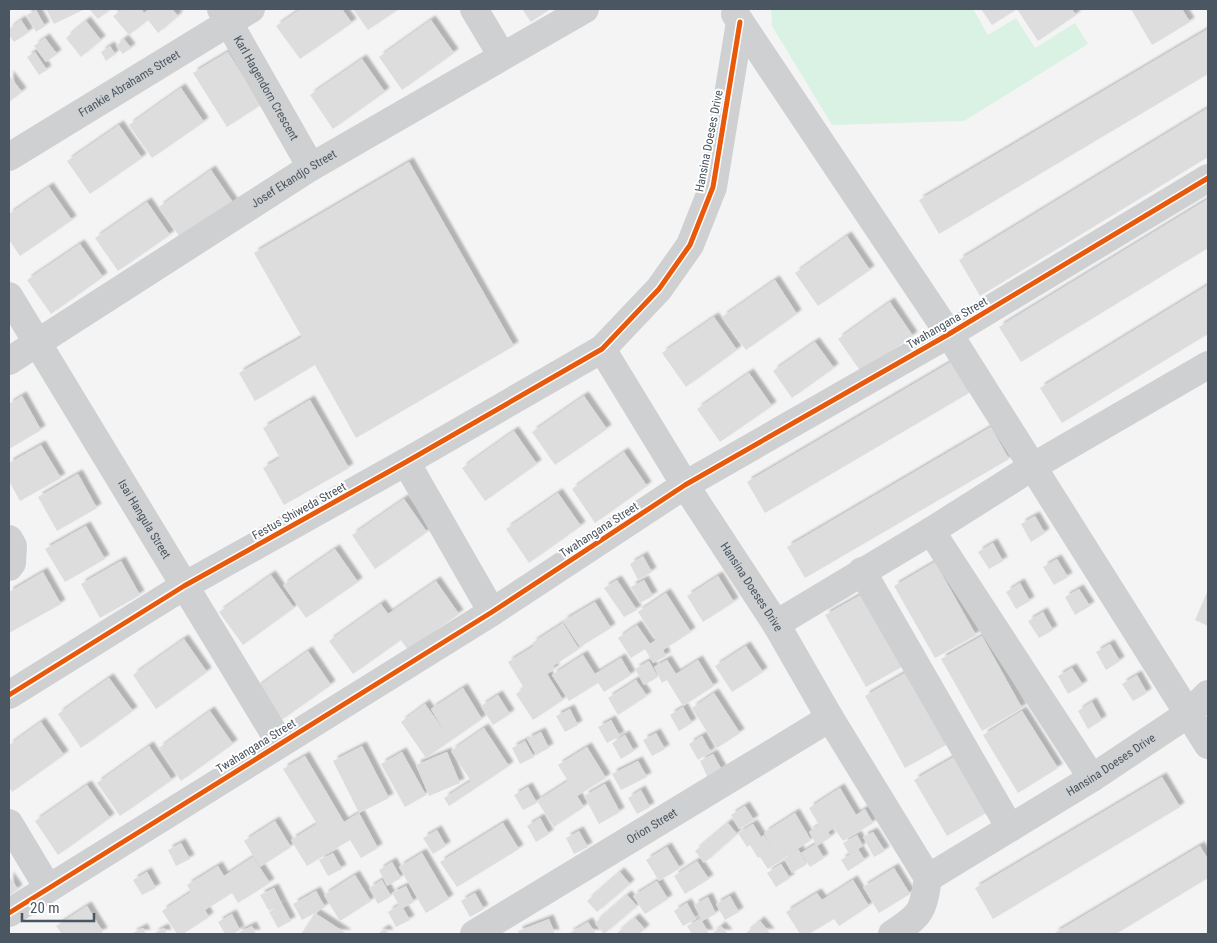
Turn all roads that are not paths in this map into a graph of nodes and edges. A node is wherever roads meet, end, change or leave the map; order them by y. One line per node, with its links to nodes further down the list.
1 (474, 9): 5 (street)
2 (585, 9): 5 (street, Josef Ekandjo Street)
3 (234, 13): 6 (street, Frankie Abrahams Street); 7 (street, Karl Hagendorn Crescent)
4 (736, 16): 10 (street, Hansina Doeses Drive); 12 (street, Hansina Doeses Drive)
5 (502, 56): 7 (street, Josef Ekandjo Street)
6 (9, 157)
7 (311, 167): 11 (street, Josef Ekandjo Street)
8 (1208, 178): 10 (street, Twahangana Street)
9 (9, 296): 11 (street, Isai Hangula Street)
10 (949, 334): 16 (street, Hansina Doeses Drive); 17 (street, Twahangana Street)
11 (37, 343): 13 (street, Josef Ekandjo Street); 22 (street, Isai Hangula Street)
12 (602, 349): 15 (street, Festus Shiweda Street); 17 (street, Hansina Doeses Drive)
13 (9, 361)
14 (1208, 365): 16 (street)
15 (406, 462): 22 (street, Festus Shiweda Street); 23 (street)
16 (1032, 467): 18 (street); 27 (street, Hansina Doeses Drive)
17 (685, 485): 23 (street, Twahangana Street); 24 (street, Hansina Doeses Drive)
18 (931, 531): 21 (street); 31 (street)
19 (9, 539): 20 (street)
20 (9, 567)
21 (862, 571): 24 (street); 33 (street)
22 (184, 586): 25 (street, Festus Shiweda Street); 29 (street, Isai Hangula Street)
23 (492, 612): 29 (street, Twahangana Street)
24 (776, 624): 28 (street, Hansina Doeses Drive)
25 (9, 694)
26 (1208, 694): 27 (street)
27 (1188, 714): 30 (street, Hansina Doeses Drive); 31 (street, Hansina Doeses Drive)
28 (830, 718): 34 (street, Hansina Doeses Drive); 37 (street, Orion Street)
29 (280, 743): 35 (street, Twahangana Street)
30 (1208, 745)
31 (1092, 778): 33 (street, Hansina Doeses Drive)
32 (9, 823): 35 (street)
33 (1010, 828): 34 (street, Hansina Doeses Drive)
34 (928, 878): 38 (street)
35 (48, 888): 36 (street, Twahangana Street)
36 (9, 913)
37 (474, 934)
38 (892, 934)

